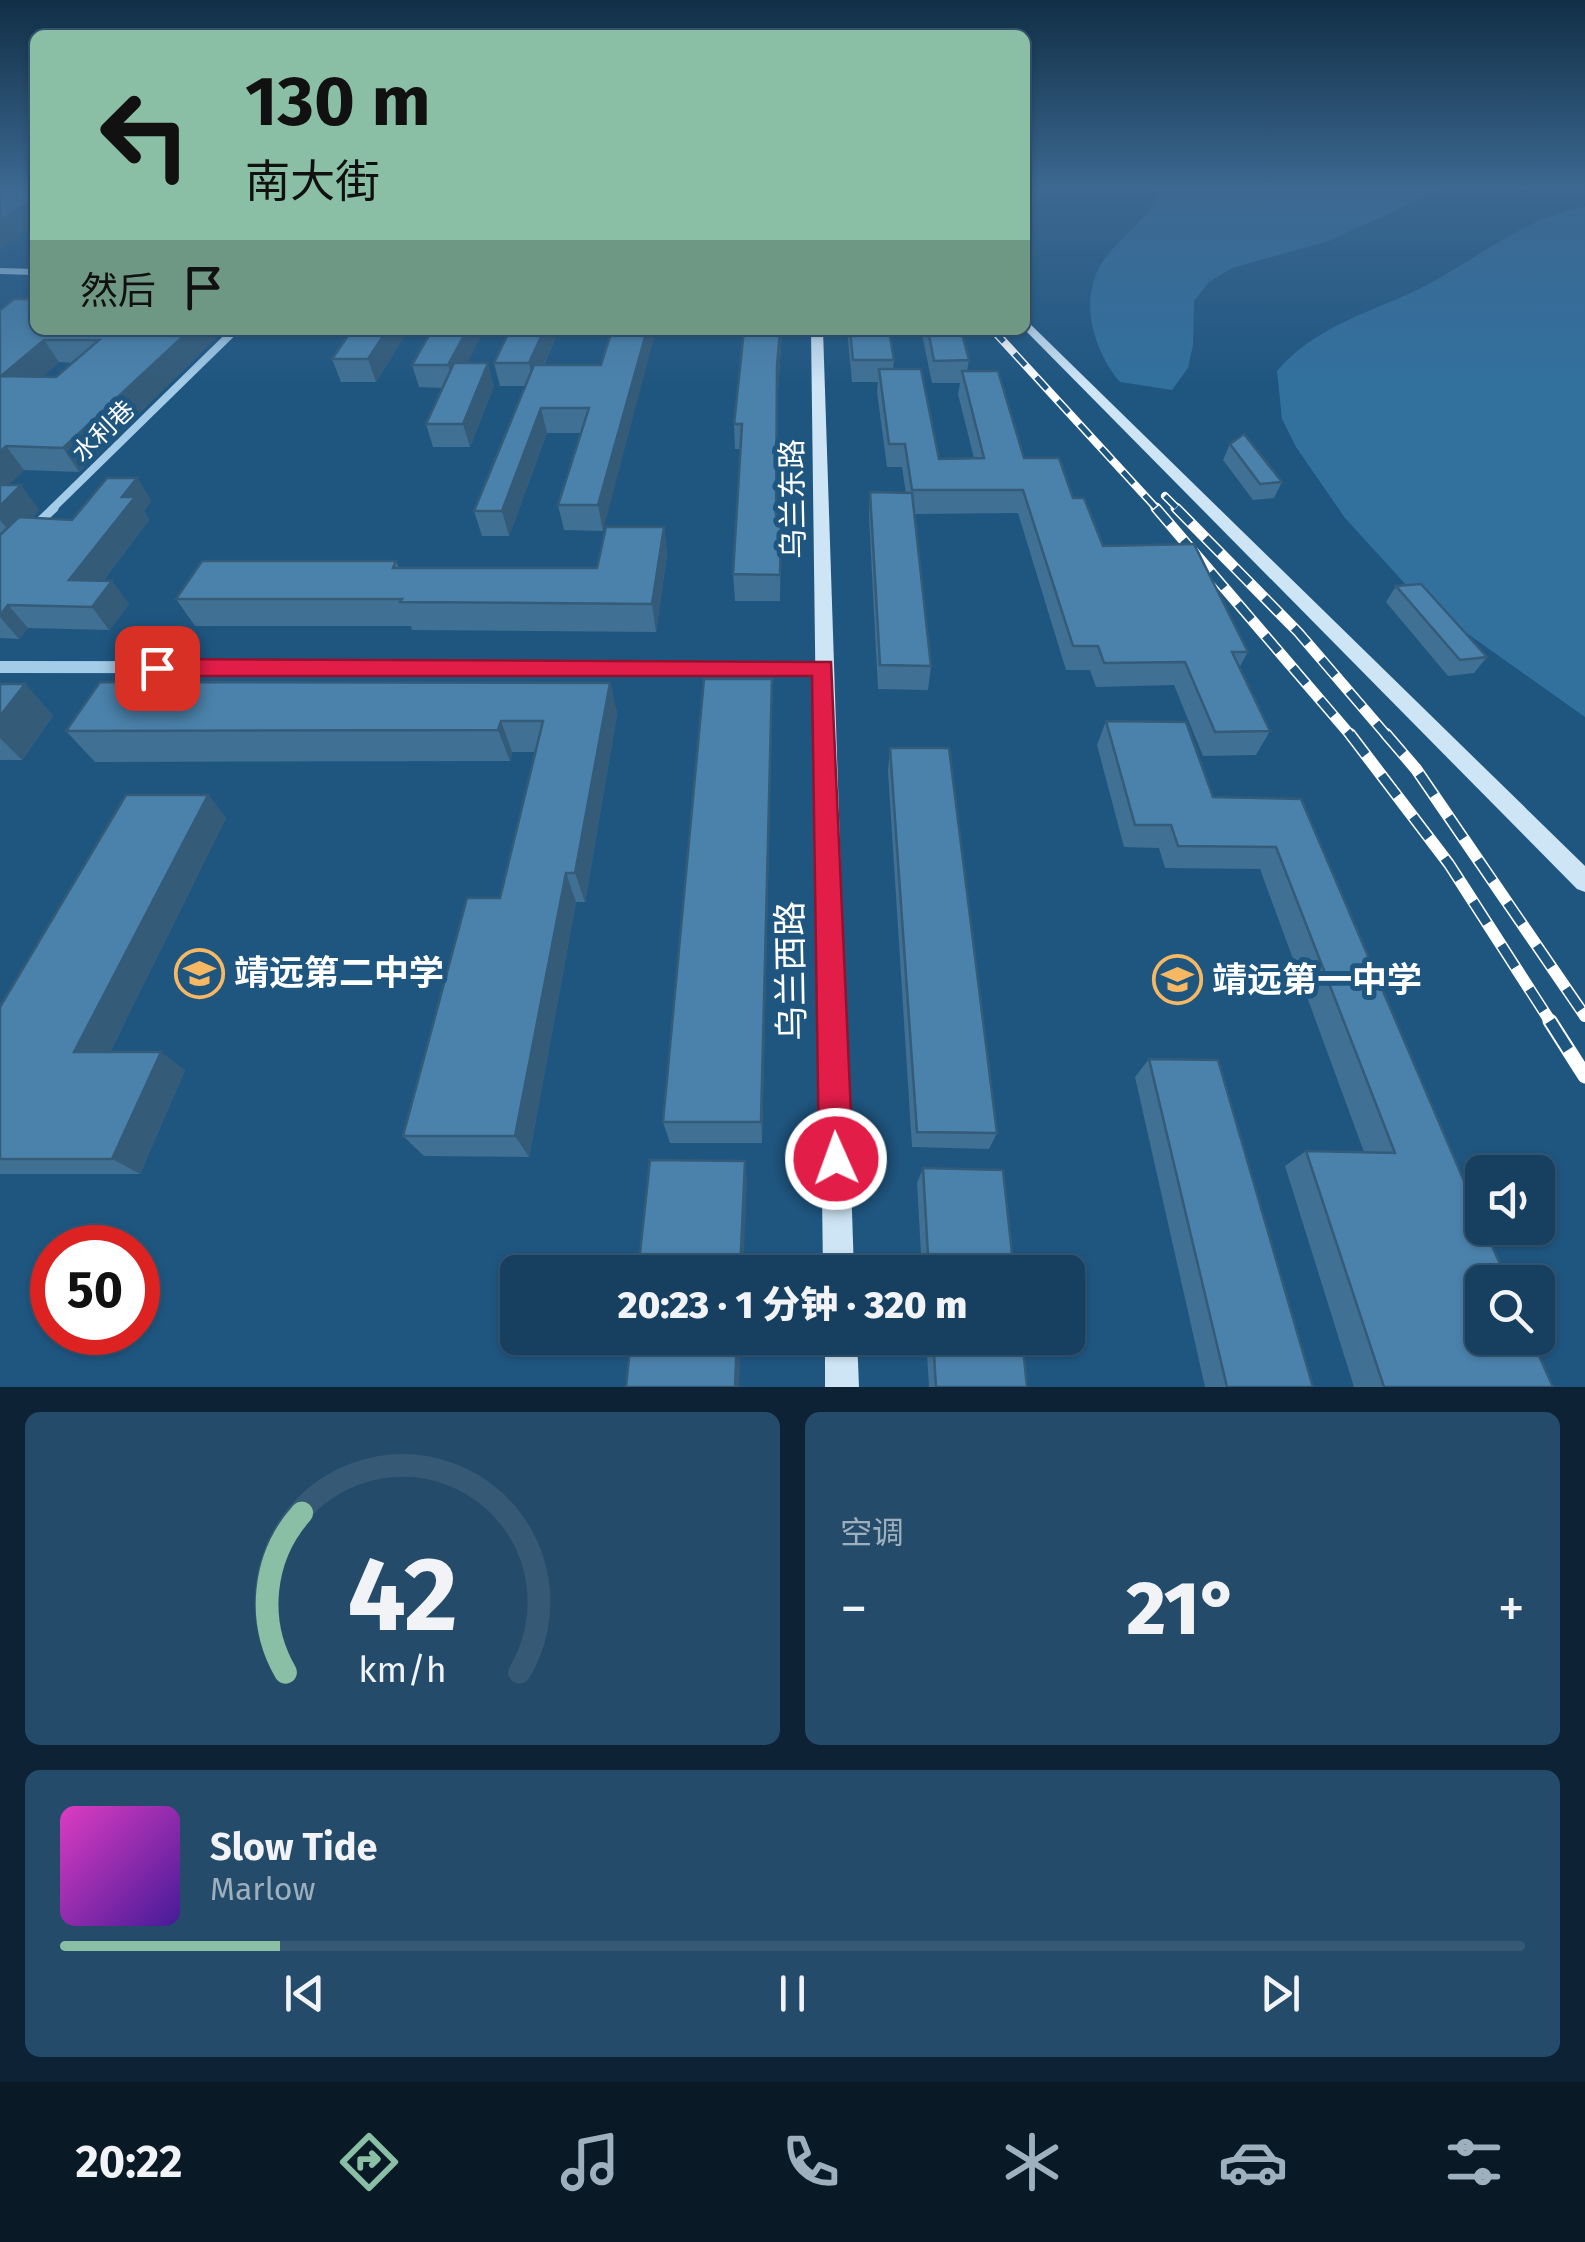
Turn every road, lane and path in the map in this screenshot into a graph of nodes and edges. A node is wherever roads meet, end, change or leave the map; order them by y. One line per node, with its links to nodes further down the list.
1 (0, 271): 2 (street)
2 (30, 272)
3 (1030, 328): 9 (main road)
4 (230, 335): 6 (street, 水利巷)
5 (818, 335): 8 (main road, 乌兰东路)
6 (28, 533)
7 (0, 668): 8 (street)
8 (823, 668): 10 (main road, 乌兰西路)
9 (1585, 882)
10 (839, 1255)
11 (841, 1355): 12 (main road)
12 (842, 1387)

